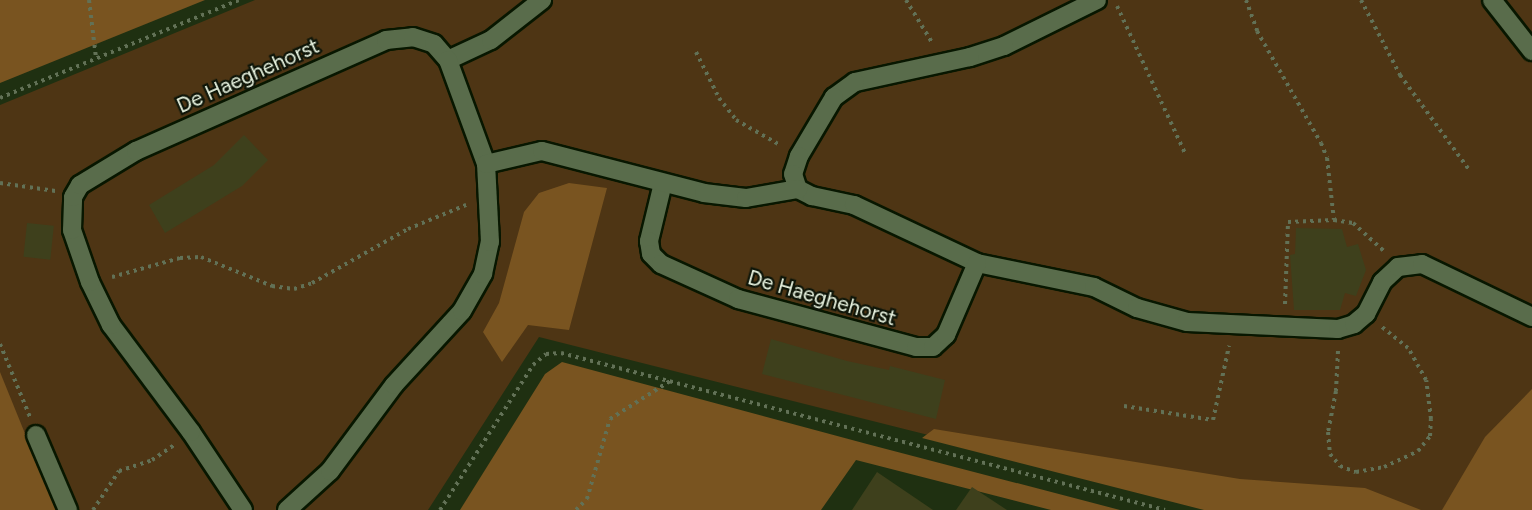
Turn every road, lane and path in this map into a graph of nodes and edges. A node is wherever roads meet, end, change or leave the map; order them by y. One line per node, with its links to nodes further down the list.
1 (88, 0): 12 (path)
2 (239, 0): 12 (path)
3 (542, 0): 13 (lane)
4 (906, 0): 14 (path)
5 (1097, 0): 14 (lane)
6 (1114, 0): 16 (path)
7 (1246, 0): 25 (path)
8 (1360, 0): 19 (path)
9 (1492, 0): 10 (lane)
10 (1532, 51)
11 (696, 52): 17 (path)
12 (96, 58): 15 (path)
13 (448, 60): 18 (lane, De Haeghehorst); 24 (lane, De Haeghehorst)
14 (944, 63): 17 (lane)
15 (0, 98)
16 (1186, 155)
17 (799, 156): 22 (lane)
18 (486, 164): 21 (lane); 23 (lane, De Haeghehorst)
19 (1470, 171)
20 (0, 183): 24 (path)
21 (663, 183): 22 (lane); 26 (lane, De Haeghehorst)
22 (798, 189): 26 (lane)
23 (486, 196): 28 (path); 42 (lane, De Haeghehorst)
24 (73, 197): 28 (lane)
25 (1334, 220): 27 (path); 32 (path)
26 (977, 263): 31 (lane)
27 (1398, 267): 29 (lane); 30 (lane)
28 (90, 282): 37 (lane)
29 (1366, 314): 33 (lane); 33 (path)
30 (1532, 317)
31 (1233, 325): 32 (lane); 36 (path)
32 (1284, 327): 33 (lane)
33 (1338, 329)
34 (0, 344): 38 (path)
35 (670, 381): 43 (path); 44 (path); 45 (path)
36 (1124, 406)
37 (191, 432): 40 (path); 41 (lane)
38 (36, 435): 39 (lane)
39 (68, 510)
40 (93, 510)
41 (243, 510)
42 (287, 510)
43 (440, 510)
44 (576, 510)
45 (1165, 510)

